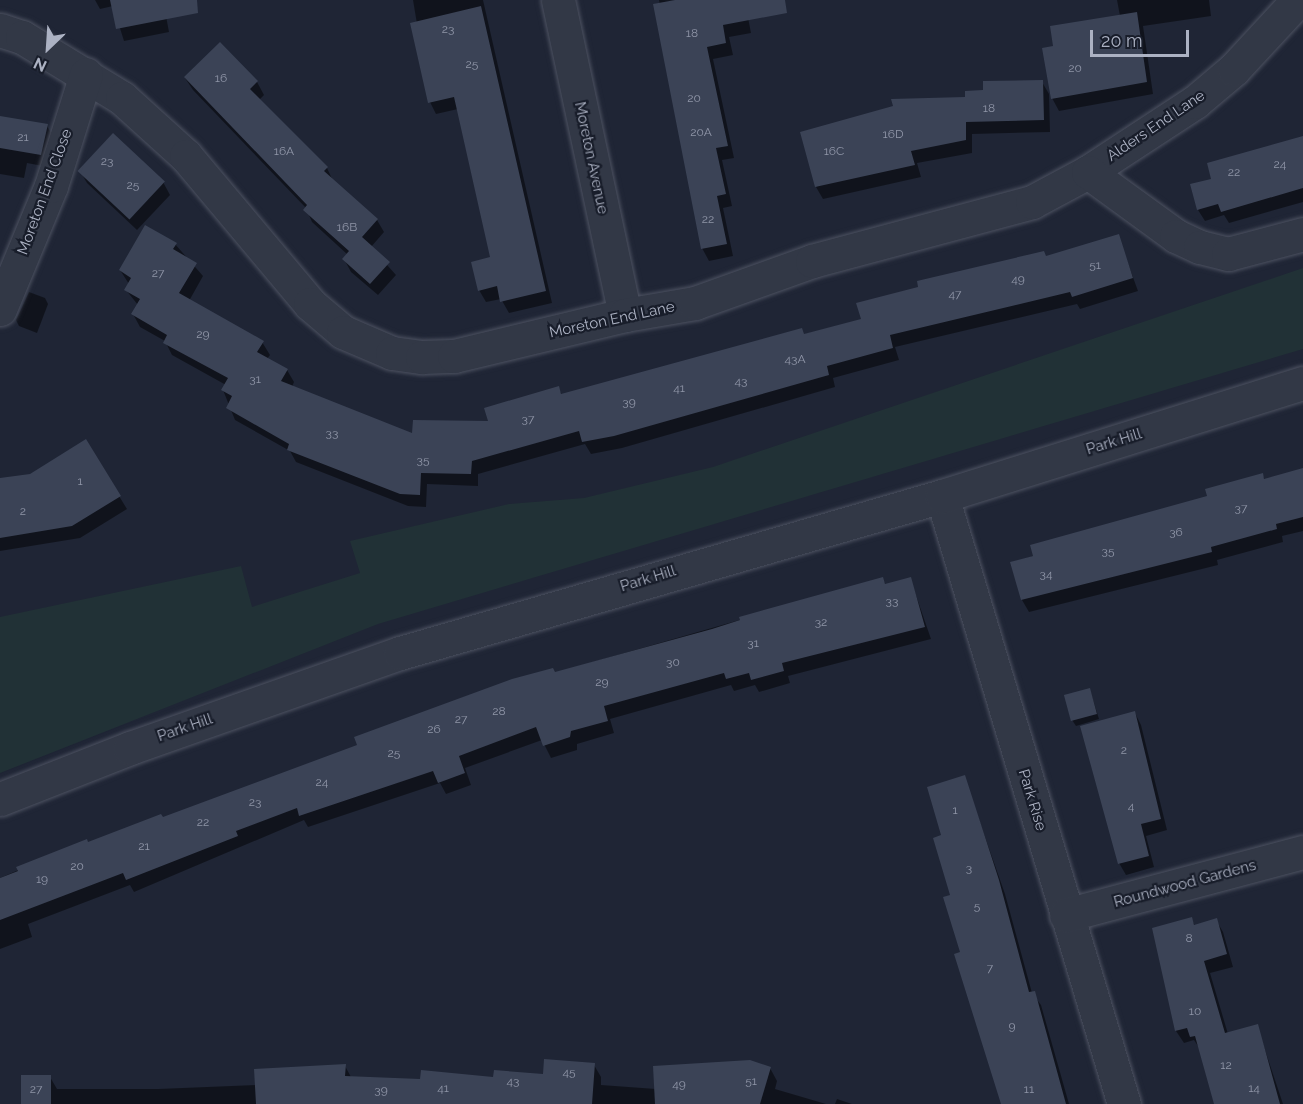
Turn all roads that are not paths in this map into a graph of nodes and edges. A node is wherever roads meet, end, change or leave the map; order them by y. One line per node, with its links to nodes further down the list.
1 (558, 0): 8 (street, Moreton Avenue)
2 (1298, 0): 5 (street, Alders End Lane)
3 (0, 30): 4 (street, Moreton End Lane)
4 (86, 74): 7 (street, Moreton End Close); 8 (street, Moreton End Lane)
5 (1088, 172): 6 (street); 8 (street, Moreton End Lane)
6 (1303, 234)
7 (0, 309)
8 (625, 315)
9 (1303, 383): 10 (street, Park Hill)
10 (942, 496): 11 (street, Park Hill); 13 (street, Park Rise)
11 (0, 799)
12 (1303, 852): 13 (street, Roundwood Gardens)
13 (1066, 915): 14 (street, Park Rise)
14 (1124, 1104)

